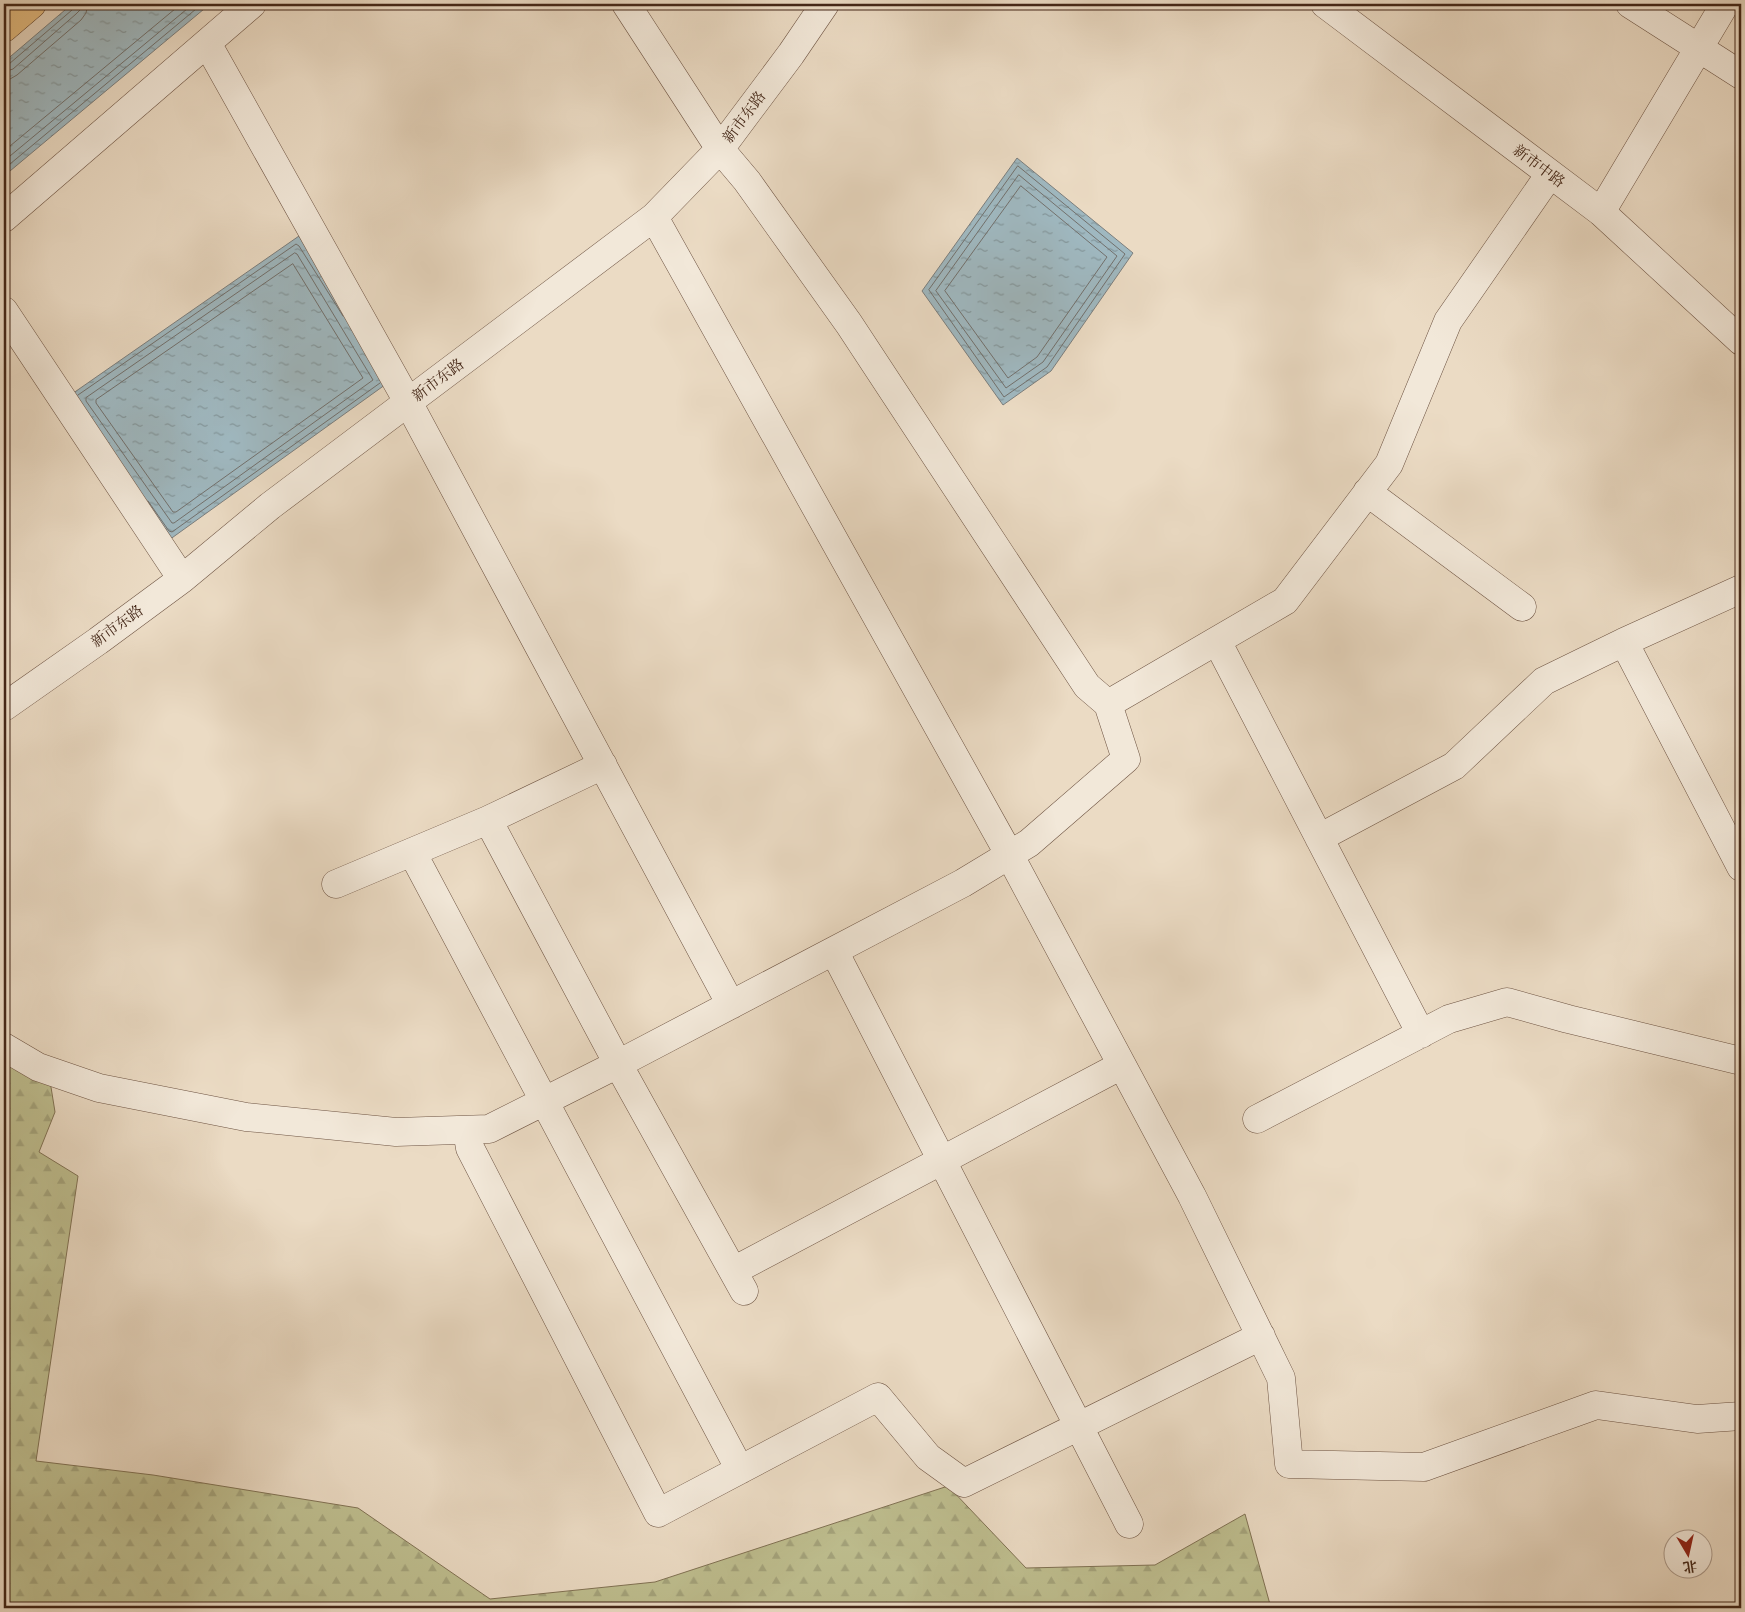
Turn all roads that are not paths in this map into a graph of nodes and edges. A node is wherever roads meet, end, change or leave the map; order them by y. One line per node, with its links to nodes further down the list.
1 (32, 4): 8 (main road)
2 (252, 4): 9 (street)
3 (626, 4): 12 (street)
4 (825, 4): 12 (street, 新市东路)
5 (1325, 4): 13 (street, 新市中路)
6 (1630, 4): 10 (street)
7 (1725, 4): 10 (street)
8 (4, 28)
9 (207, 43): 16 (street); 19 (street)
10 (1699, 48): 11 (street); 14 (street)
11 (1741, 74)
12 (720, 149): 15 (street, 新市东路); 26 (street)
13 (1550, 174): 14 (street, 新市中路); 20 (street)
14 (1601, 212): 18 (street, 新市中路)
15 (654, 217): 19 (street, 新市东路); 32 (street)
16 (4, 218)
17 (4, 311): 21 (street)
18 (1741, 341)
19 (408, 402): 21 (street, 新市东路); 28 (street)
20 (1368, 492): 23 (street); 24 (street)
21 (182, 579): 27 (street, 新市东路)
22 (1741, 589): 25 (street)
23 (1522, 607)
24 (1217, 641): 26 (street); 30 (street)
25 (1624, 642): 30 (street); 33 (street)
26 (1108, 704): 32 (street)
27 (4, 707)
28 (603, 765): 29 (street); 36 (street)
29 (488, 820): 31 (street); 40 (street)
30 (1319, 838): 37 (street)
31 (412, 852): 34 (street); 42 (street)
32 (1009, 854): 35 (street); 41 (street)
33 (1741, 867)
34 (336, 884)
35 (834, 951): 36 (street); 47 (street)
36 (731, 1005): 40 (street)
37 (1421, 1034): 39 (street); 43 (street)
38 (4, 1047): 44 (street)
39 (1741, 1061)
40 (618, 1064): 41 (street); 42 (street)
41 (1122, 1065): 45 (street)
42 (545, 1102): 44 (street); 48 (street)
43 (1257, 1119)
44 (467, 1130): 48 (street)
45 (1261, 1336): 46 (street); 47 (street)
46 (1741, 1416)
47 (1079, 1426): 48 (street); 49 (street)
48 (740, 1470)
49 (1129, 1524)

